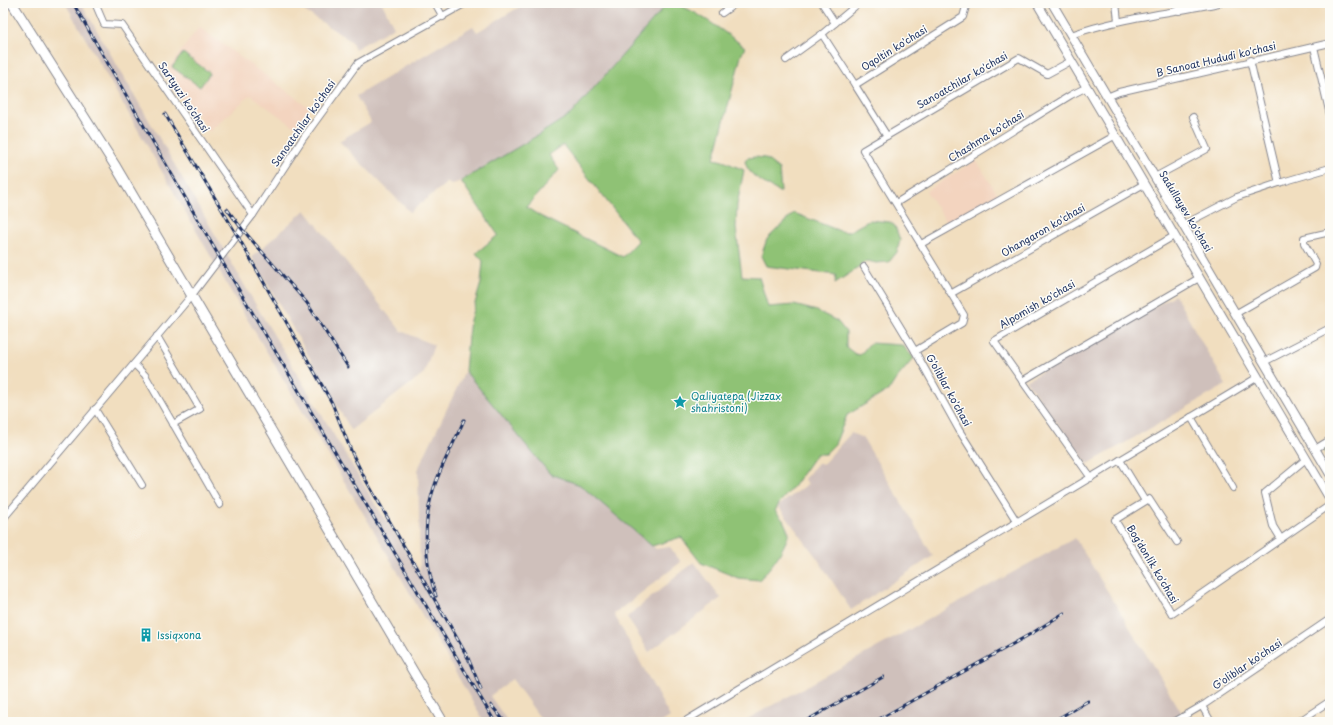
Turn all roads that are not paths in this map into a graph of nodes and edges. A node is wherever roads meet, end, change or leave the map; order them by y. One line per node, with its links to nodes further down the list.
1 (12, 3): 46 (main road)
2 (95, 3): 38 (street, Sartyuzi ko'chasi)
3 (435, 3): 16 (street)
4 (466, 3): 16 (street, Sanoatchilar ko'chasi)
5 (736, 3): 15 (street)
6 (822, 3): 18 (street)
7 (858, 3): 18 (street)
8 (967, 3): 26 (street, Oqoltin ko'chasi)
9 (1037, 3): 24 (main road)
10 (1052, 3): 20 (main road, Sadullayev ko'chasi)
11 (1116, 3): 17 (street)
12 (1178, 3): 14 (street)
13 (1219, 3): 14 (street)
14 (1179, 12): 17 (street)
15 (722, 13)
16 (443, 17): 38 (street, Sanoatchilar ko'chasi)
17 (1118, 22): 20 (street)
18 (835, 23): 19 (street)
19 (822, 34): 23 (street); 26 (street, Oqoltin ko'chasi)
20 (1071, 35): 28 (main road, Sadullayev ko'chasi)
21 (1330, 43): 22 (street, B Sanoat Hududi ko'chasi)
22 (1314, 47): 25 (street, B Sanoat Hududi ko'chasi); 29 (street)
23 (786, 60)
24 (1071, 60): 27 (main road); 32 (street, Sanoatchilar ko'chasi)
25 (1250, 60): 28 (street, B Sanoat Hududi ko'chasi); 35 (street)
26 (855, 85): 32 (street)
27 (1087, 87): 31 (main road); 37 (street, Chashma ko'chasi)
28 (1107, 97): 34 (main road, Sadullayev ko'chasi)
29 (1330, 115)
30 (1193, 117): 34 (street)
31 (1116, 135): 36 (main road); 42 (street)
32 (887, 136): 37 (street, Sanoatchilar ko'chasi)
33 (1330, 168): 35 (street)
34 (1155, 177): 39 (main road, Sadullayev ko'chasi)
35 (1279, 183): 39 (street)
36 (1144, 184): 41 (main road); 45 (street, Ohangaron ko'chasi)
37 (896, 203): 42 (street)
38 (252, 215): 46 (street, Sanoatchilar ko'chasi)
39 (1183, 225): 47 (main road, Sadullayev ko'chasi)
40 (1330, 232): 47 (street)
41 (1174, 236): 44 (main road); 54 (street, Alpomish ko'chasi)
42 (921, 244): 45 (street)
43 (864, 267): 50 (street, G'oliblar ko'chasi)
44 (1199, 278): 53 (main road); 54 (street)
45 (952, 293): 50 (street)
46 (192, 296): 49 (street, Sanoatchilar ko'chasi); 78 (main road)
47 (1235, 314): 51 (main road, Sadullayev ko'chasi)
48 (1330, 328): 51 (street)
49 (157, 336): 52 (street, Sanoatchilar ko'chasi); 57 (street)
50 (915, 351): 71 (street, G'oliblar ko'chasi)
51 (1264, 362): 59 (main road, Sadullayev ko'chasi)
52 (134, 364): 55 (street, Sanoatchilar ko'chasi); 57 (street)
53 (1258, 377): 56 (street); 60 (main road)
54 (1022, 381): 63 (street, Alpomish ko'chasi)
55 (95, 410): 64 (street); 70 (street, Sanoatchilar ko'chasi)
56 (1191, 417): 61 (street); 65 (street)
57 (173, 424): 68 (street)
58 (1330, 440): 59 (street)
59 (1315, 449): 62 (main road, Sadullayev ko'chasi)
60 (1306, 459): 66 (main road); 72 (street)
61 (1120, 460): 63 (street); 67 (street)
62 (1330, 474)
63 (1091, 478): 71 (street)
64 (142, 486)
65 (1233, 488)
66 (1330, 499)
67 (1145, 501): 72 (street, Bog'donlik ko'chasi); 73 (street)
68 (220, 505)
69 (1330, 505): 72 (street, Bog'donlik ko'chasi)
70 (3, 519)
71 (1017, 522): 77 (street)
72 (1281, 539)
73 (1177, 542)
74 (1330, 619): 76 (street, G'oliblar ko'chasi)
75 (1330, 701): 81 (street)
76 (1202, 706): 79 (street, G'oliblar ko'chasi); 80 (street)
77 (687, 720)
78 (443, 722)
79 (1174, 722)
80 (1212, 722)
81 (1298, 722)

